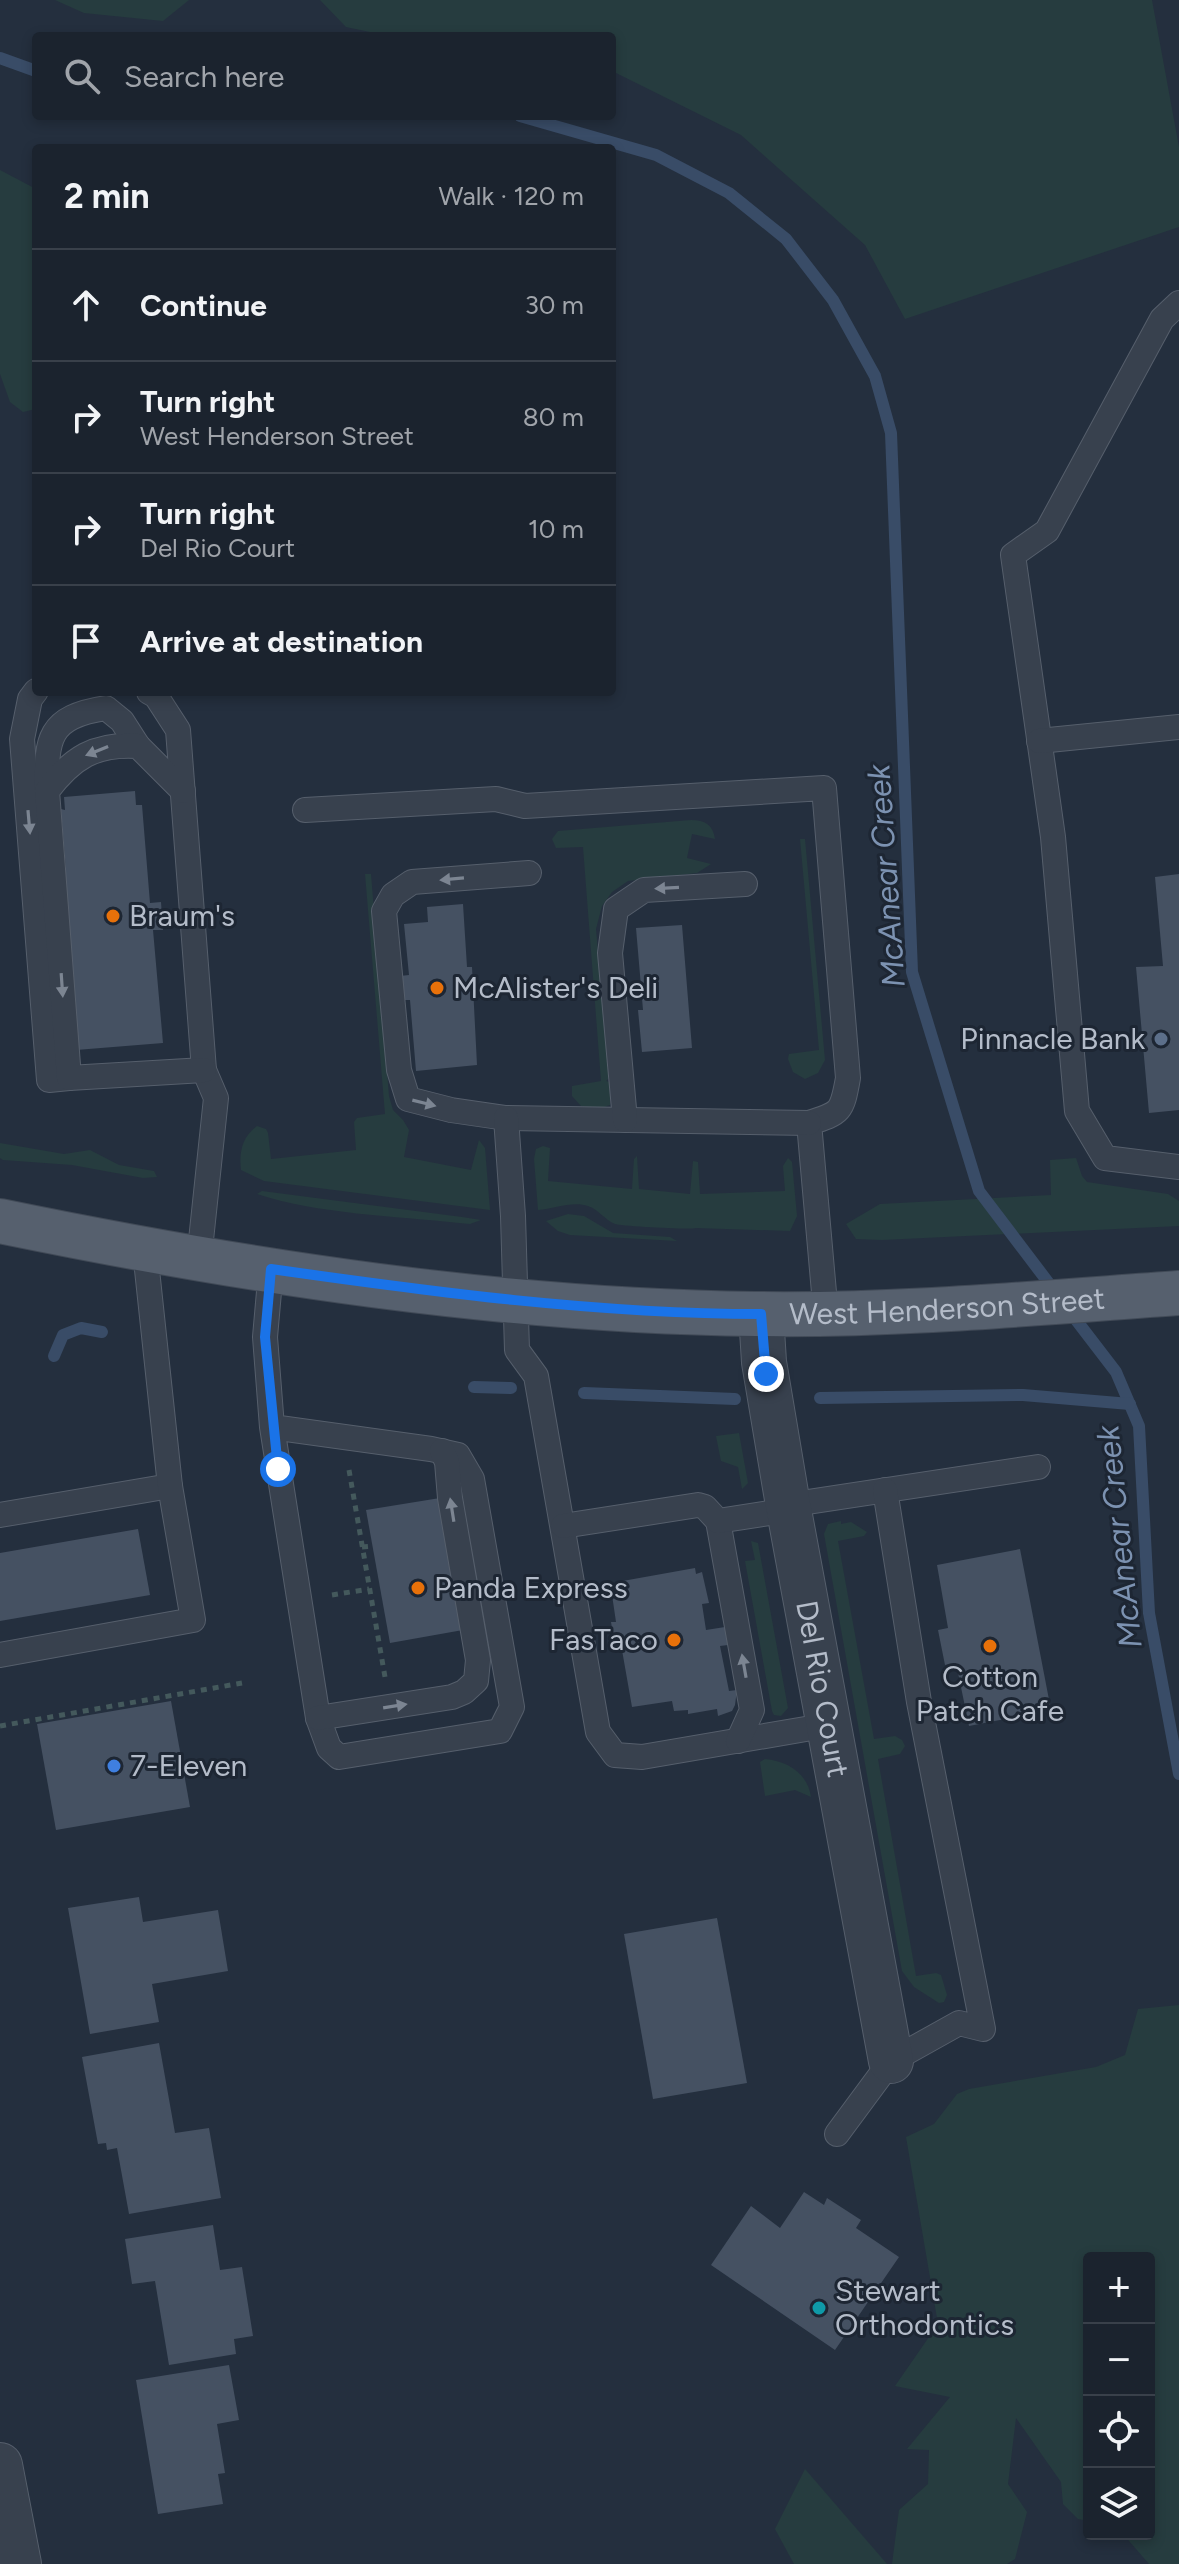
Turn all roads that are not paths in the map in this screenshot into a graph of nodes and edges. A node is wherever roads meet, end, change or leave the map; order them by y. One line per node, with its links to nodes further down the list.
1 (1179, 303): 5 (lane)
2 (32, 696): 13 (lane, one-way to 13)
3 (156, 696): 8 (lane)
4 (1179, 727): 5 (lane)
5 (1039, 741): 17 (lane)
6 (138, 746): 7 (lane, one-way to 7); 7 (lane); 8 (lane)
7 (47, 791): 13 (lane, one-way to 13)
8 (183, 791): 12 (lane)
9 (305, 810): 16 (lane)
10 (529, 873): 14 (lane, one-way to 14)
11 (745, 884): 15 (lane, one-way to 15)
12 (204, 1070): 13 (lane); 20 (lane)
13 (69, 1078)
14 (506, 1118): 15 (lane); 23 (lane)
15 (625, 1120): 16 (lane)
16 (809, 1123): 25 (lane)
17 (1179, 1167)
18 (0, 1221): 19 (main road, West Henderson Street)
19 (145, 1251): 20 (main road, West Henderson Street); 29 (lane)
20 (199, 1259): 21 (main road, West Henderson Street)
21 (271, 1269): 23 (main road, West Henderson Street); 26 (lane)
22 (1179, 1293): 25 (main road, West Henderson Street)
23 (516, 1300): 24 (main road, West Henderson Street); 34 (lane)
24 (761, 1314): 25 (main road, West Henderson Street); 31 (street, Del Rio Court)
25 (826, 1315)
26 (272, 1427): 27 (lane); 36 (lane)
27 (442, 1451): 36 (lane, one-way to 27); 36 (lane)
28 (1038, 1467): 30 (lane)
29 (170, 1486): 32 (lane); 35 (lane)
30 (885, 1490): 31 (lane); 39 (lane)
31 (789, 1508): 33 (lane); 37 (street, Del Rio Court)
32 (0, 1515)
33 (718, 1521): 34 (lane); 38 (lane, one-way to 33)
34 (563, 1526): 38 (lane)
35 (0, 1655)
36 (318, 1718)
37 (829, 1725): 38 (lane); 39 (street, Del Rio Court)
38 (738, 1741)
39 (891, 2061): 40 (lane)
40 (837, 2134)
41 (0, 2465): 42 (street)
42 (19, 2564)

